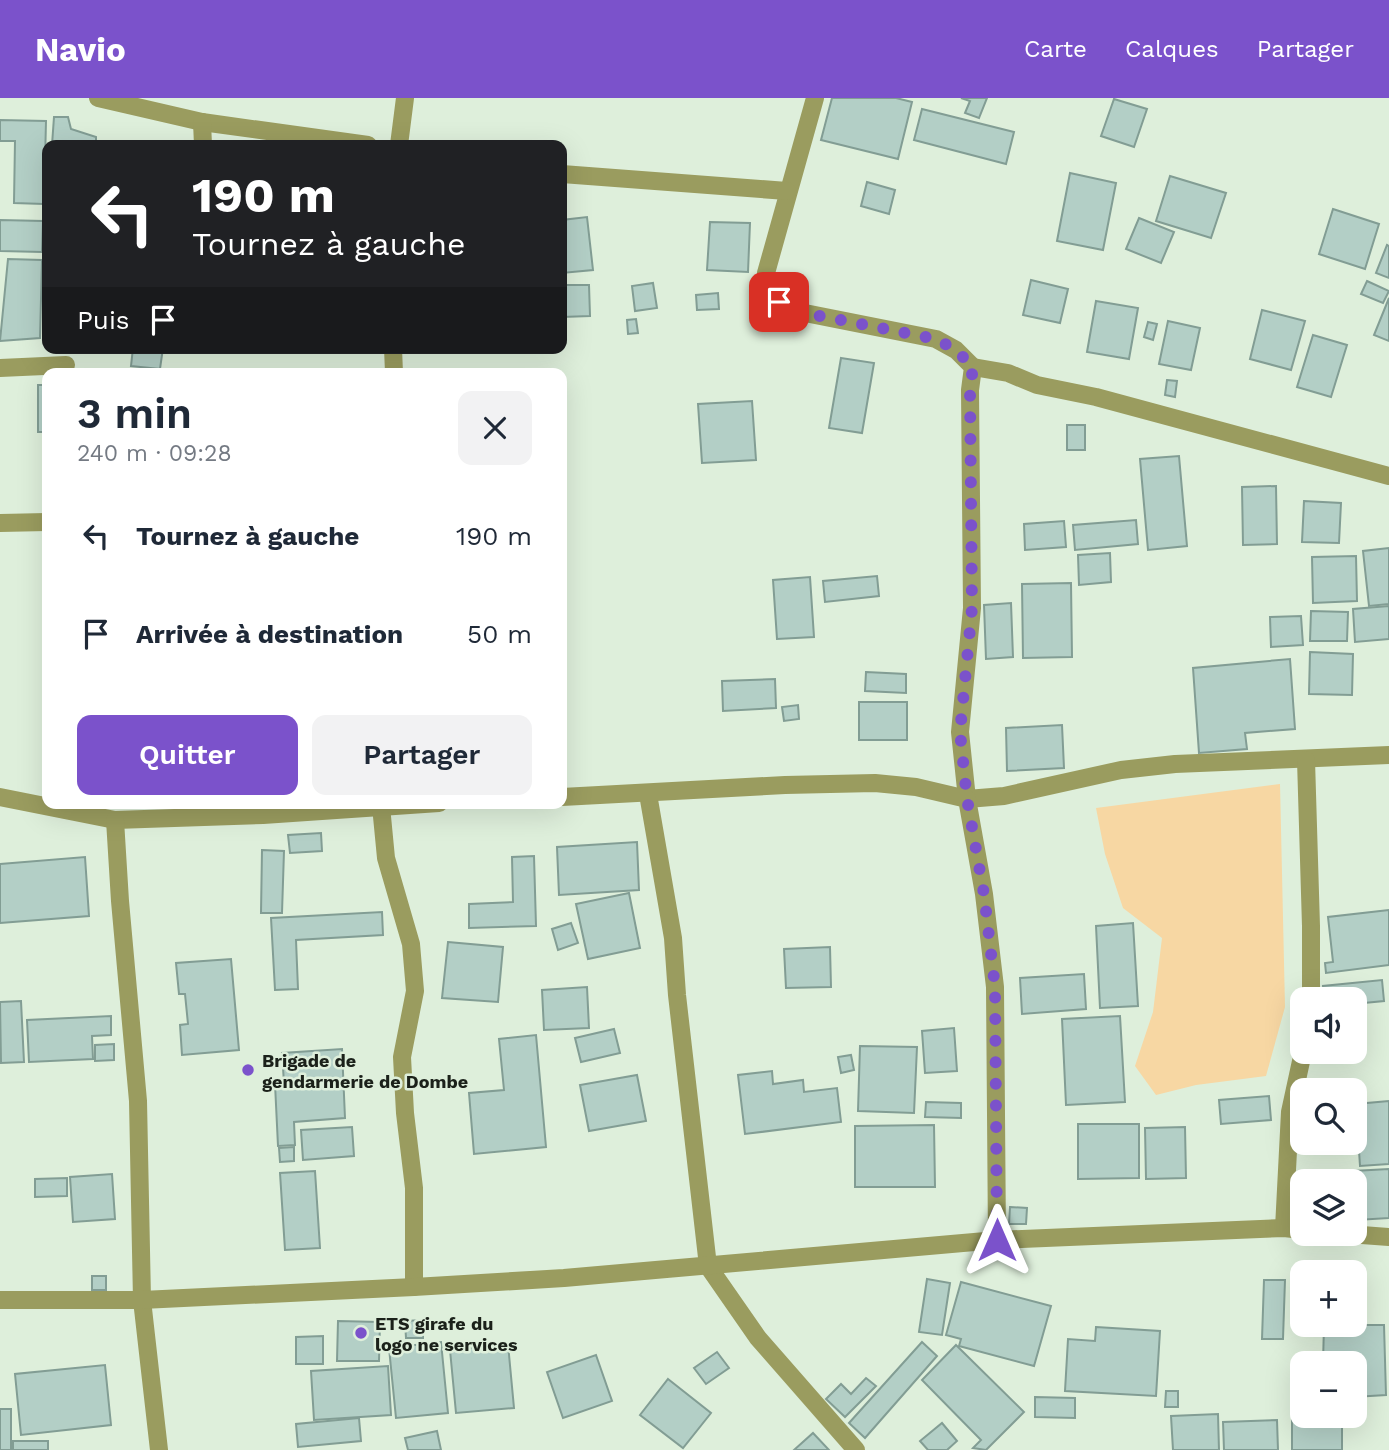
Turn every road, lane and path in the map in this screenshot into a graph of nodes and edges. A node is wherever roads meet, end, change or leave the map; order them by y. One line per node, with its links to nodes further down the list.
1 (98, 98): 4 (street)
2 (405, 98): 7 (street)
3 (815, 98): 9 (street)
4 (202, 122): 5 (street); 6 (street)
5 (203, 140)
6 (332, 140)
7 (400, 140)
8 (567, 174): 9 (street)
9 (787, 191): 11 (street)
10 (66, 365): 12 (street)
11 (973, 367): 13 (street); 21 (street)
12 (0, 368)
13 (1389, 476)
14 (42, 522): 15 (street)
15 (0, 523)
16 (1389, 755): 17 (street)
17 (1306, 760): 21 (street); 27 (street)
18 (648, 794): 20 (street); 21 (street); 34 (street)
19 (0, 797): 22 (street)
20 (567, 797)
21 (967, 799): 33 (street)
22 (42, 805)
23 (60, 809): 26 (street)
24 (334, 809): 26 (street)
25 (382, 809): 35 (street)
26 (115, 820): 37 (street)
27 (1311, 987)
28 (1300, 1064): 29 (street)
29 (1291, 1169)
30 (1290, 1229): 33 (street)
31 (1367, 1235): 32 (street)
32 (1389, 1237)
33 (997, 1240): 34 (street)
34 (708, 1266): 35 (street); 39 (street)
35 (414, 1287): 37 (street)
36 (0, 1300): 37 (street)
37 (142, 1300): 38 (street)
38 (159, 1450)
39 (856, 1450)

